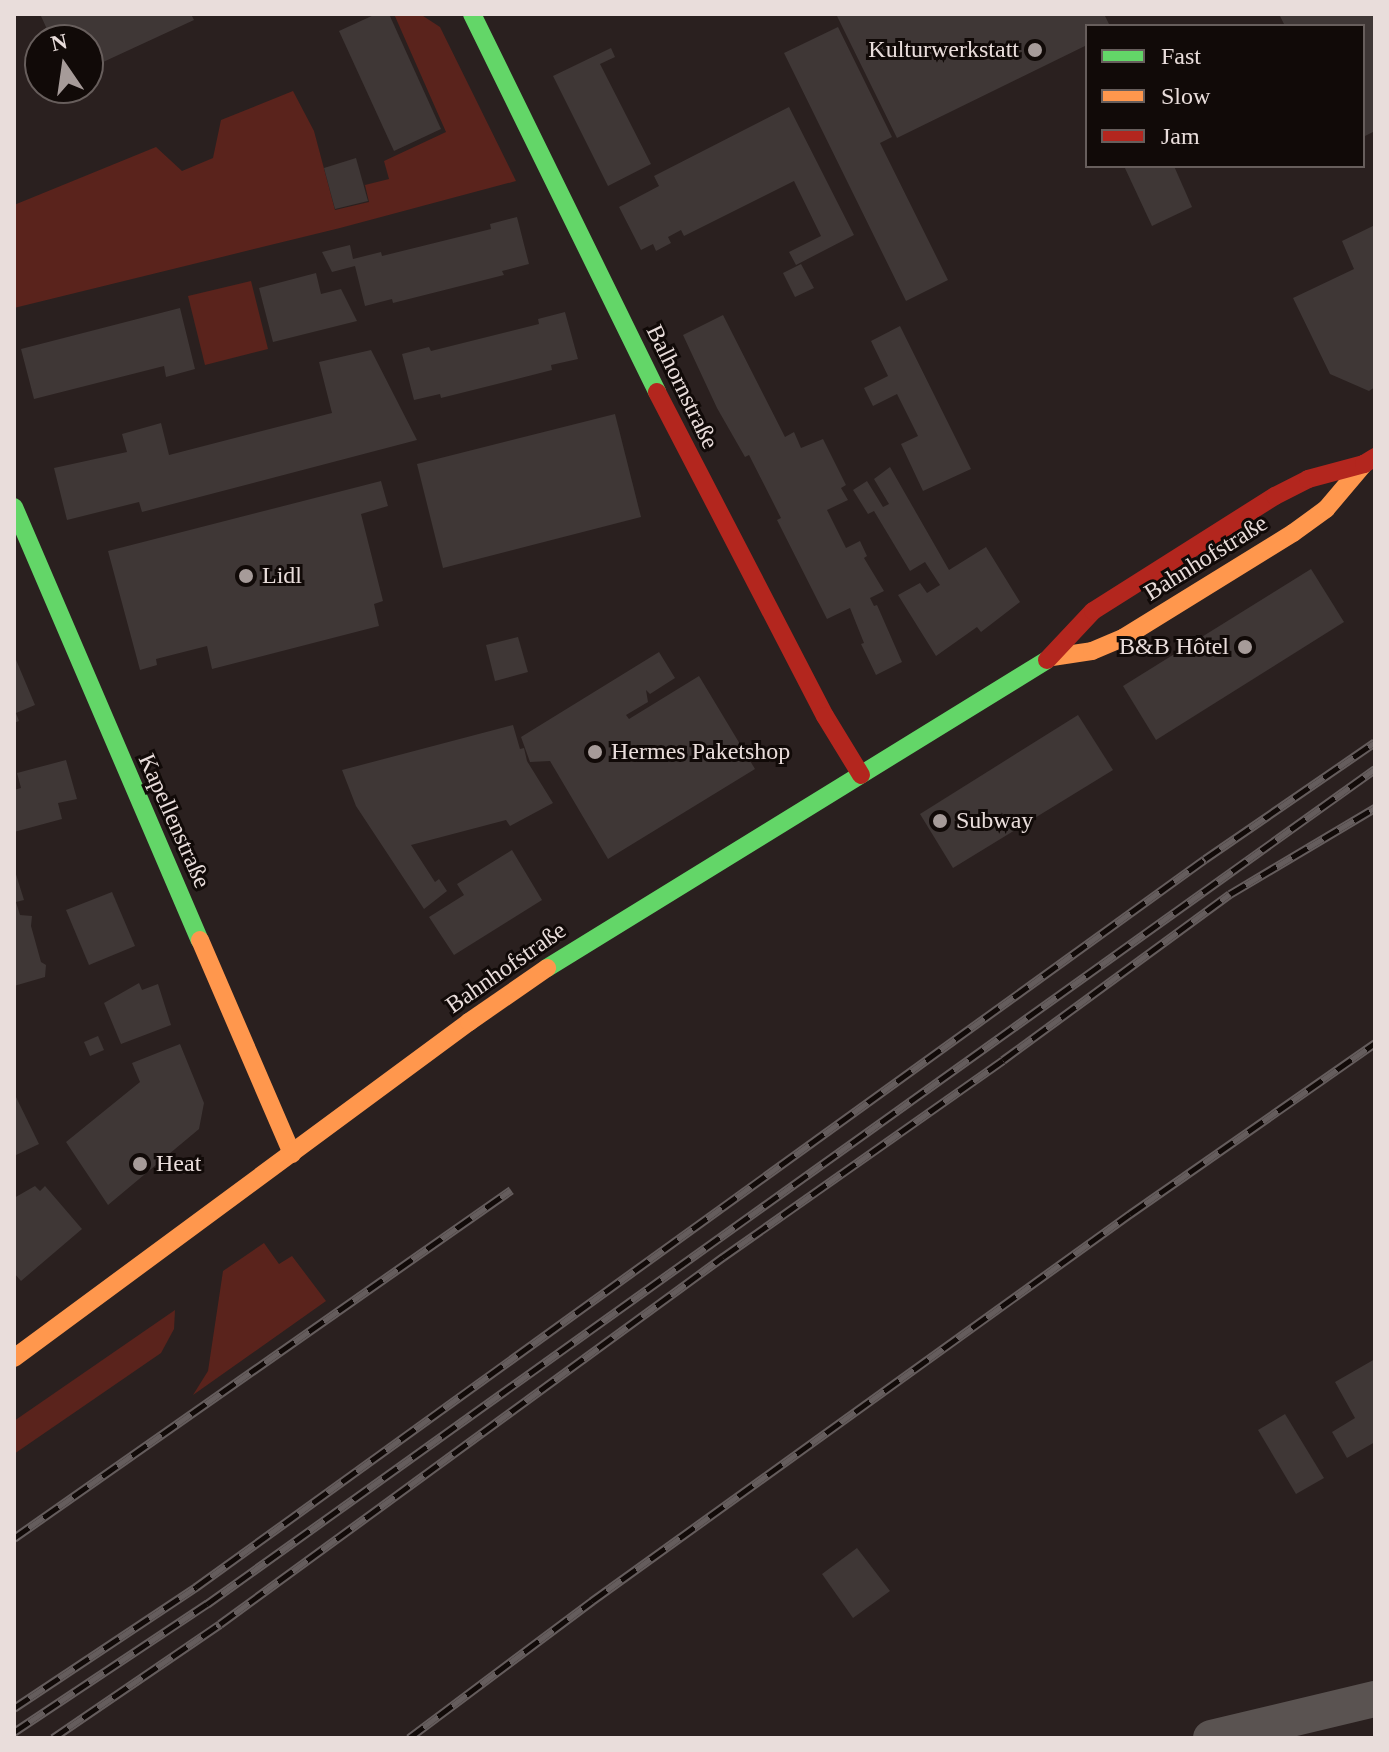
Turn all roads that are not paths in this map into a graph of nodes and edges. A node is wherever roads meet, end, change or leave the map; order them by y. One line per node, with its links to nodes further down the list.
1 (472, 14): 5 (main road, Balhornstraße)
2 (1370, 460): 4 (main road, Bahnhofstraße); 4 (main road, Bahnhofstraße)
3 (14, 507): 6 (main road, Kapellenstraße)
4 (1052, 657): 5 (main road, Bahnhofstraße)
5 (861, 775): 6 (main road, Bahnhofstraße)
6 (292, 1154): 7 (main road, Bahnhofstraße)
7 (14, 1358)
8 (1374, 1705): 9 (street)
9 (1211, 1738)

